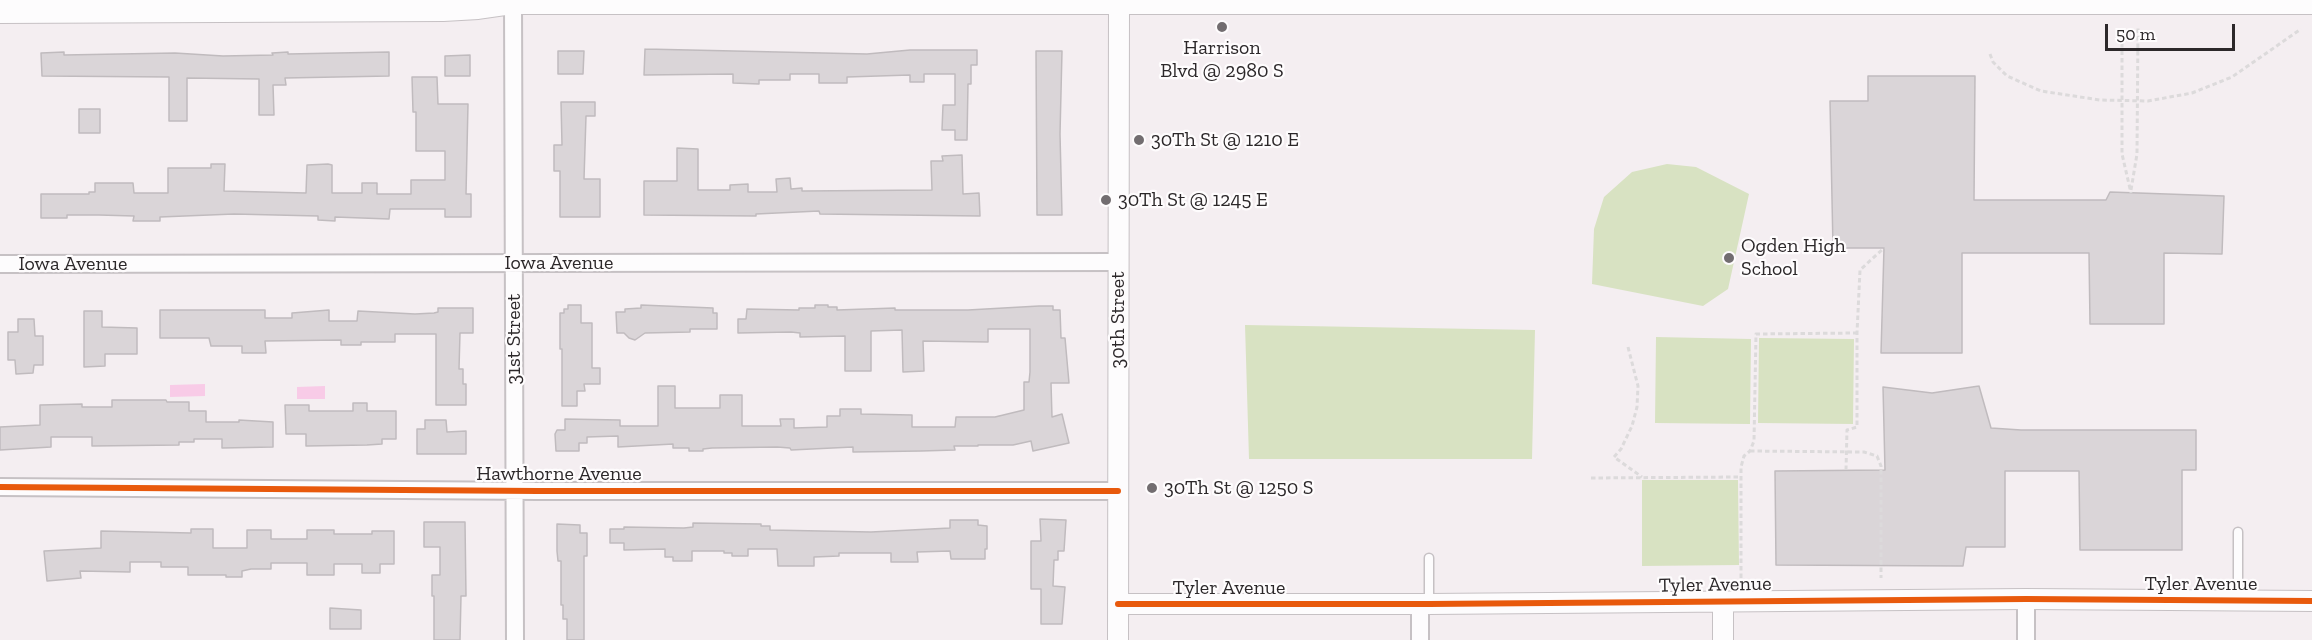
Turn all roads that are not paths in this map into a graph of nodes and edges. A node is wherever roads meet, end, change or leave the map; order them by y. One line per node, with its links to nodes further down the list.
1 (365, 0): 10 (lane)
2 (810, 0): 3 (main road); 8 (main road)
3 (867, 0): 4 (main road)
4 (932, 0): 5 (main road)
5 (960, 0): 6 (main road)
6 (1119, 0): 7 (main road); 12 (street, 30th Street)
7 (1724, 0): 9 (main road)
8 (511, 1): 10 (main road); 13 (street, 31st Street)
9 (2312, 1)
10 (423, 8): 11 (main road)
11 (0, 10)
12 (1118, 262): 13 (street, Iowa Avenue); 17 (street, 30th Street)
13 (514, 263): 14 (street, Iowa Avenue); 16 (street, 31st Street)
14 (0, 264)
15 (0, 487): 16 (street, Hawthorne Avenue)
16 (514, 491): 17 (street, Hawthorne Avenue); 26 (street, 31st Street)
17 (1118, 491): 24 (street, 30th Street)
18 (2238, 532): 23 (lane)
19 (1429, 558): 25 (lane)
20 (2026, 599): 21 (street, Tyler Avenue); 23 (street, Tyler Avenue); 30 (street)
21 (1723, 601): 25 (street, Tyler Avenue); 29 (street)
22 (2312, 601): 23 (street, Tyler Avenue)
23 (2238, 602)
24 (1118, 604): 25 (street, Tyler Avenue); 27 (street, 30th Street)
25 (1425, 604): 28 (street)
26 (515, 640)
27 (1118, 640)
28 (1420, 640)
29 (1722, 640)
30 (2026, 640)

